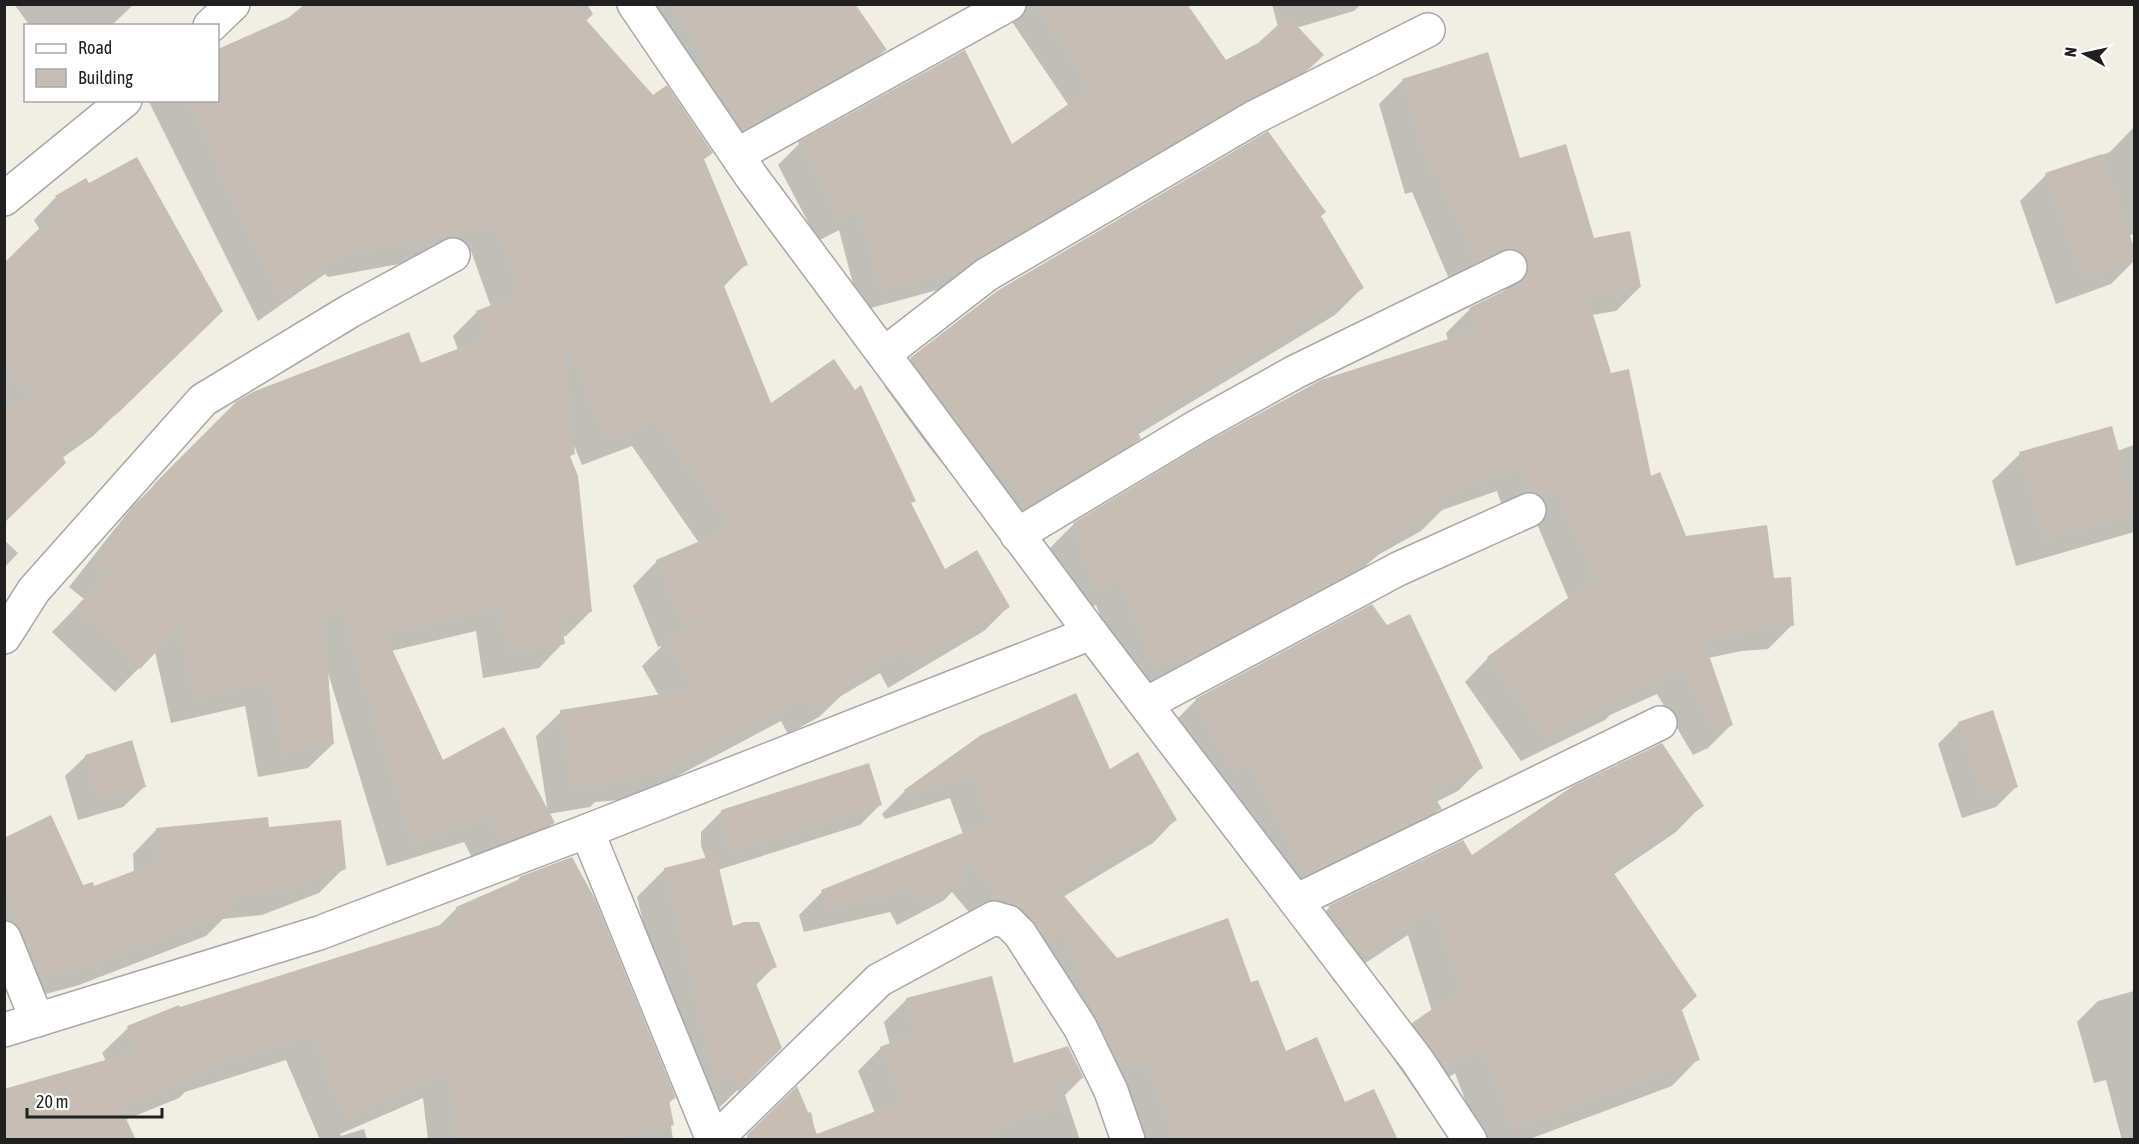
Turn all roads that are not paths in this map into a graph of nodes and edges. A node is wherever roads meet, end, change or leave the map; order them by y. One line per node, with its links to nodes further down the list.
1 (233, 4): 4 (street)
2 (634, 4): 7 (street)
3 (1010, 4): 7 (street)
4 (212, 24)
5 (1428, 30): 11 (street)
6 (123, 102): 8 (street)
7 (737, 155): 11 (street)
8 (4, 199)
9 (453, 255): 15 (street)
10 (1510, 267): 13 (street)
11 (884, 354): 13 (street)
12 (1529, 510): 16 (street)
13 (1017, 535): 14 (street)
14 (1091, 633): 16 (street); 18 (street)
15 (4, 637)
16 (1146, 704): 19 (street)
17 (1660, 723): 19 (street)
18 (587, 831): 21 (street); 23 (street)
19 (1296, 901): 25 (street)
20 (4, 938): 21 (street)
21 (37, 1020): 22 (street)
22 (4, 1030)
23 (714, 1140): 24 (street)
24 (1128, 1140)
25 (1470, 1140)

